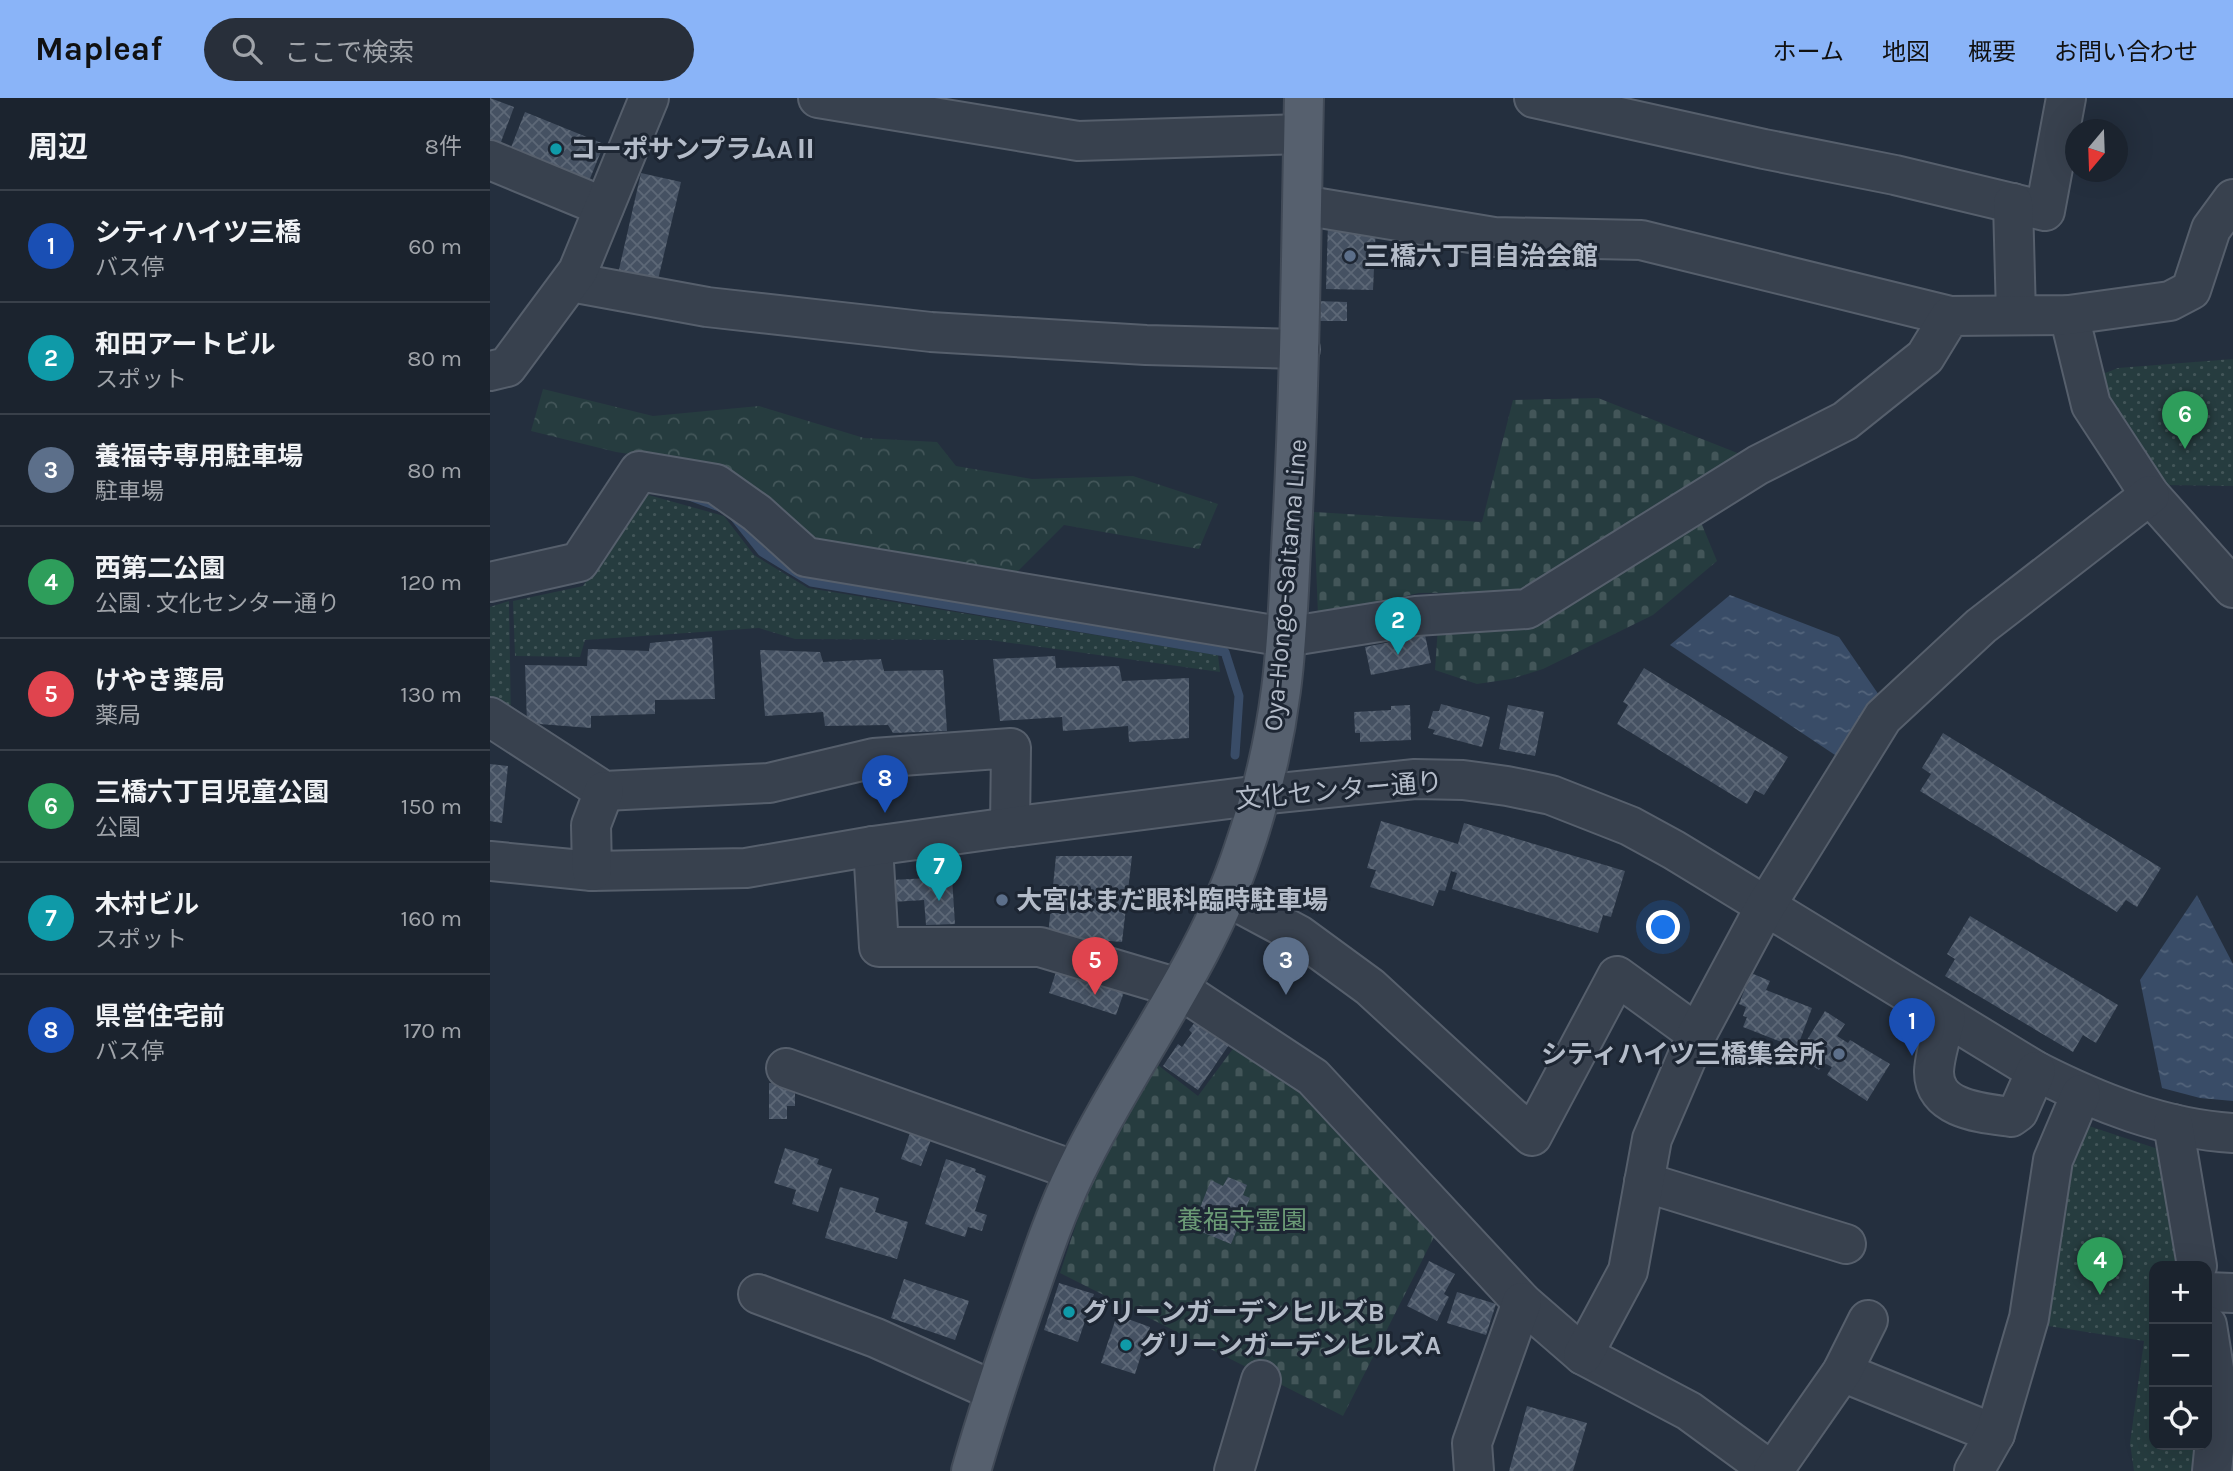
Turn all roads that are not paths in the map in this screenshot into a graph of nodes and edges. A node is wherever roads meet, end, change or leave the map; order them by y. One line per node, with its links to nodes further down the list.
1 (649, 98): 10 (street)
2 (818, 98): 5 (street)
3 (1534, 98): 8 (street)
4 (2066, 98): 8 (street)
5 (1303, 116): 9 (main road, Oya-Hongo-Saitama Line)
6 (490, 160): 10 (street)
7 (2233, 199): 13 (street)
8 (2013, 203): 12 (street)
9 (1302, 205): 14 (street); 15 (main road, Oya-Hongo-Saitama Line)
10 (604, 207): 11 (street)
11 (570, 282): 15 (street); 16 (street)
12 (2015, 315): 13 (street); 14 (street)
13 (2069, 315): 17 (street)
14 (1950, 316): 20 (street)
15 (1300, 349): 20 (main road, Oya-Hongo-Saitama Line)
16 (490, 371)
17 (2150, 495): 19 (street); 29 (street)
18 (490, 582): 20 (street)
19 (2231, 583)
20 (1286, 637): 23 (main road, Oya-Hongo-Saitama Line)
21 (490, 717): 22 (street)
22 (604, 791): 24 (street); 27 (street)
23 (1260, 795): 24 (street, 文化センター通り); 28 (main road, Oya-Hongo-Saitama Line); 29 (street, 文化センター通り)
24 (1010, 827): 25 (street, 文化センター通り)
25 (873, 846): 27 (street, 文化センター通り); 30 (street)
26 (490, 861): 27 (street, 文化センター通り)
27 (592, 872)
28 (1226, 896): 30 (main road, Oya-Hongo-Saitama Line); 32 (street)
29 (1765, 907): 31 (street, 文化センター通り); 32 (street)
30 (1178, 988): 38 (main road, Oya-Hongo-Saitama Line); 45 (street)
31 (1946, 1017): 34 (street, 文化センター通り); 34 (street)
32 (1697, 1034): 39 (street)
33 (786, 1068): 38 (street)
34 (2036, 1071): 35 (street, 文化センター通り)
35 (2081, 1094): 36 (street, 文化センター通り); 52 (street)
36 (2173, 1124): 37 (street, 文化センター通り); 41 (street)
37 (2233, 1133)
38 (1076, 1171): 51 (main road, Oya-Hongo-Saitama Line)
39 (1644, 1182): 40 (street); 47 (street)
40 (1846, 1244)
41 (2196, 1261)
42 (2212, 1292): 43 (street)
43 (2233, 1293)
44 (758, 1294): 51 (street)
45 (1522, 1301): 47 (street); 55 (street)
46 (1868, 1320): 49 (street)
47 (1584, 1355): 56 (street)
48 (2212, 1356): 58 (street)
49 (1842, 1372): 52 (street); 56 (street)
50 (1261, 1380): 54 (street)
51 (994, 1391): 53 (main road, Oya-Hongo-Saitama Line)
52 (1995, 1434): 57 (street)
53 (971, 1471)
54 (1234, 1471)
55 (1474, 1471)
56 (1772, 1471)
57 (1974, 1471)
58 (2212, 1471)

